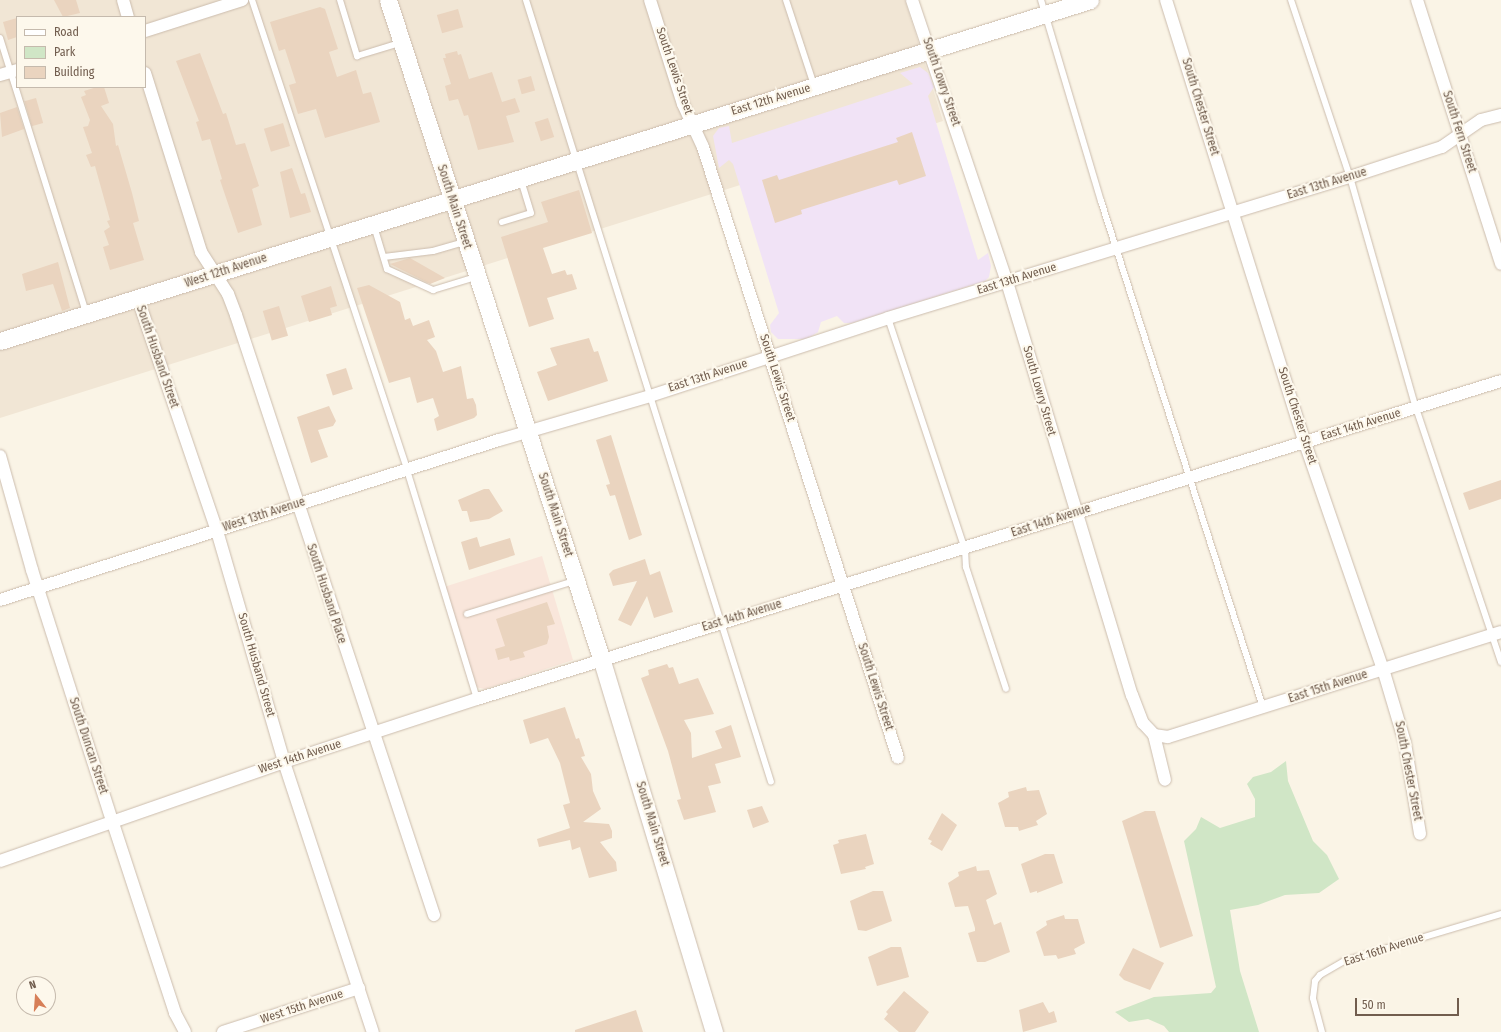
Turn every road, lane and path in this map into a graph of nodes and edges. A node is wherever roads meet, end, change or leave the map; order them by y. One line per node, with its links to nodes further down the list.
1 (123, 0): 15 (street)
2 (242, 0): 16 (street)
3 (252, 0): 33 (lane)
4 (340, 0): 18 (lane)
5 (388, 0): 18 (main road, South Main Street)
6 (526, 0): 26 (lane)
7 (650, 0): 24 (street, South Lewis Street)
8 (786, 0): 22 (lane)
9 (912, 0): 19 (street, South Lowry Street)
10 (1090, 0): 14 (main road, East 12th Avenue)
11 (1166, 0): 30 (street, South Chester Street)
12 (1292, 0): 27 (lane)
13 (1417, 0): 25 (street, South Fern Street)
14 (1043, 7): 19 (main road, East 12th Avenue); 35 (lane)
15 (128, 16)
16 (146, 31)
17 (0, 38): 20 (lane)
18 (402, 43): 29 (main road, South Main Street)
19 (929, 50): 22 (main road, East 12th Avenue); 40 (street, South Lowry Street)
20 (9, 72): 42 (lane)
21 (146, 76): 38 (street)
22 (814, 87): 24 (main road, East 12th Avenue)
23 (1501, 115): 25 (street, East 13th Avenue)
24 (692, 124): 26 (main road, East 12th Avenue); 45 (street, South Lewis Street)
25 (1460, 134): 27 (street, East 13th Avenue); 37 (street, South Fern Street)
26 (576, 160): 28 (main road, East 12th Avenue); 47 (lane)
27 (1350, 177): 30 (street, East 13th Avenue); 48 (lane)
28 (520, 178): 29 (main road, East 12th Avenue); 31 (lane)
29 (452, 201): 32 (main road, West 12th Avenue); 34 (main road, South Main Street)
30 (1233, 213): 35 (street, East 13th Avenue); 50 (street, South Chester Street)
31 (502, 222)
32 (373, 224): 33 (main road, West 12th Avenue); 36 (lane)
33 (329, 237): 38 (main road, West 12th Avenue); 52 (lane)
34 (466, 242): 36 (lane); 39 (main road, South Main Street)
35 (1119, 248): 40 (street, East 13th Avenue); 53 (lane)
36 (384, 257): 39 (lane)
37 (1501, 264)
38 (215, 274): 41 (main road, West 12th Avenue); 54 (street, South Husband Place)
39 (477, 277): 49 (main road, South Main Street)
40 (1007, 282): 43 (street, East 13th Avenue); 55 (street, South Lowry Street)
41 (138, 299): 42 (main road, West 12th Avenue); 56 (street, South Husband Street)
42 (86, 314): 44 (main road, West 12th Avenue)
43 (888, 318): 45 (street, East 13th Avenue); 57 (lane)
44 (0, 341)
45 (770, 357): 47 (street, East 13th Avenue); 59 (street, South Lewis Street)
46 (1501, 381): 48 (street, East 14th Avenue)
47 (650, 396): 49 (street, East 13th Avenue); 63 (lane)
48 (1416, 408): 50 (street, East 14th Avenue); 64 (lane)
49 (528, 432): 52 (street, West 13th Avenue); 58 (main road, South Main Street)
50 (1305, 443): 53 (street, East 14th Avenue); 67 (street, South Chester Street)
51 (0, 456): 60 (street, South Duncan Street)
52 (407, 470): 54 (street, West 13th Avenue); 69 (lane)
53 (1189, 478): 55 (street, East 14th Avenue); 70 (lane)
54 (296, 504): 56 (street, West 13th Avenue); 71 (street, South Husband Place)
55 (1075, 513): 57 (street, East 14th Avenue); 72 (street, South Lowry Street)
56 (217, 531): 60 (street, West 13th Avenue); 74 (street, South Husband Street)
57 (965, 549): 59 (street, East 14th Avenue); 68 (lane)
58 (576, 580): 62 (lane); 65 (main road, South Main Street)
59 (843, 587): 63 (street, East 14th Avenue); 73 (street, South Lewis Street)
60 (38, 588): 61 (street, West 13th Avenue); 77 (street, South Duncan Street)
61 (0, 600)
62 (467, 614)
63 (721, 623): 65 (street, East 14th Avenue); 76 (lane)
64 (1497, 633): 66 (lane); 67 (street, East 15th Avenue)
65 (602, 661): 69 (street, West 14th Avenue); 87 (main road, South Main Street)
66 (1501, 662)
67 (1383, 669): 70 (street, East 15th Avenue); 78 (street, South Chester Street)
68 (1006, 690)
69 (477, 699): 71 (street, West 14th Avenue)
70 (1263, 707): 72 (street, East 15th Avenue)
71 (372, 734): 74 (street, West 14th Avenue); 81 (street, South Husband Place)
72 (1154, 735): 75 (street, South Lowry Street)
73 (898, 758)
74 (284, 762): 77 (street, West 14th Avenue); 82 (street, South Husband Street)
75 (1165, 780)
76 (771, 782)
77 (112, 820): 79 (street, West 14th Avenue); 84 (street, South Duncan Street)
78 (1420, 834)
79 (0, 861)
80 (1501, 914): 83 (lane, East 16th Avenue)
81 (434, 915)
82 (359, 988): 85 (street, West 15th Avenue); 86 (street, South Husband Street)
83 (1321, 1029)
84 (185, 1032)
85 (223, 1032)
86 (373, 1032)
87 (714, 1032)

